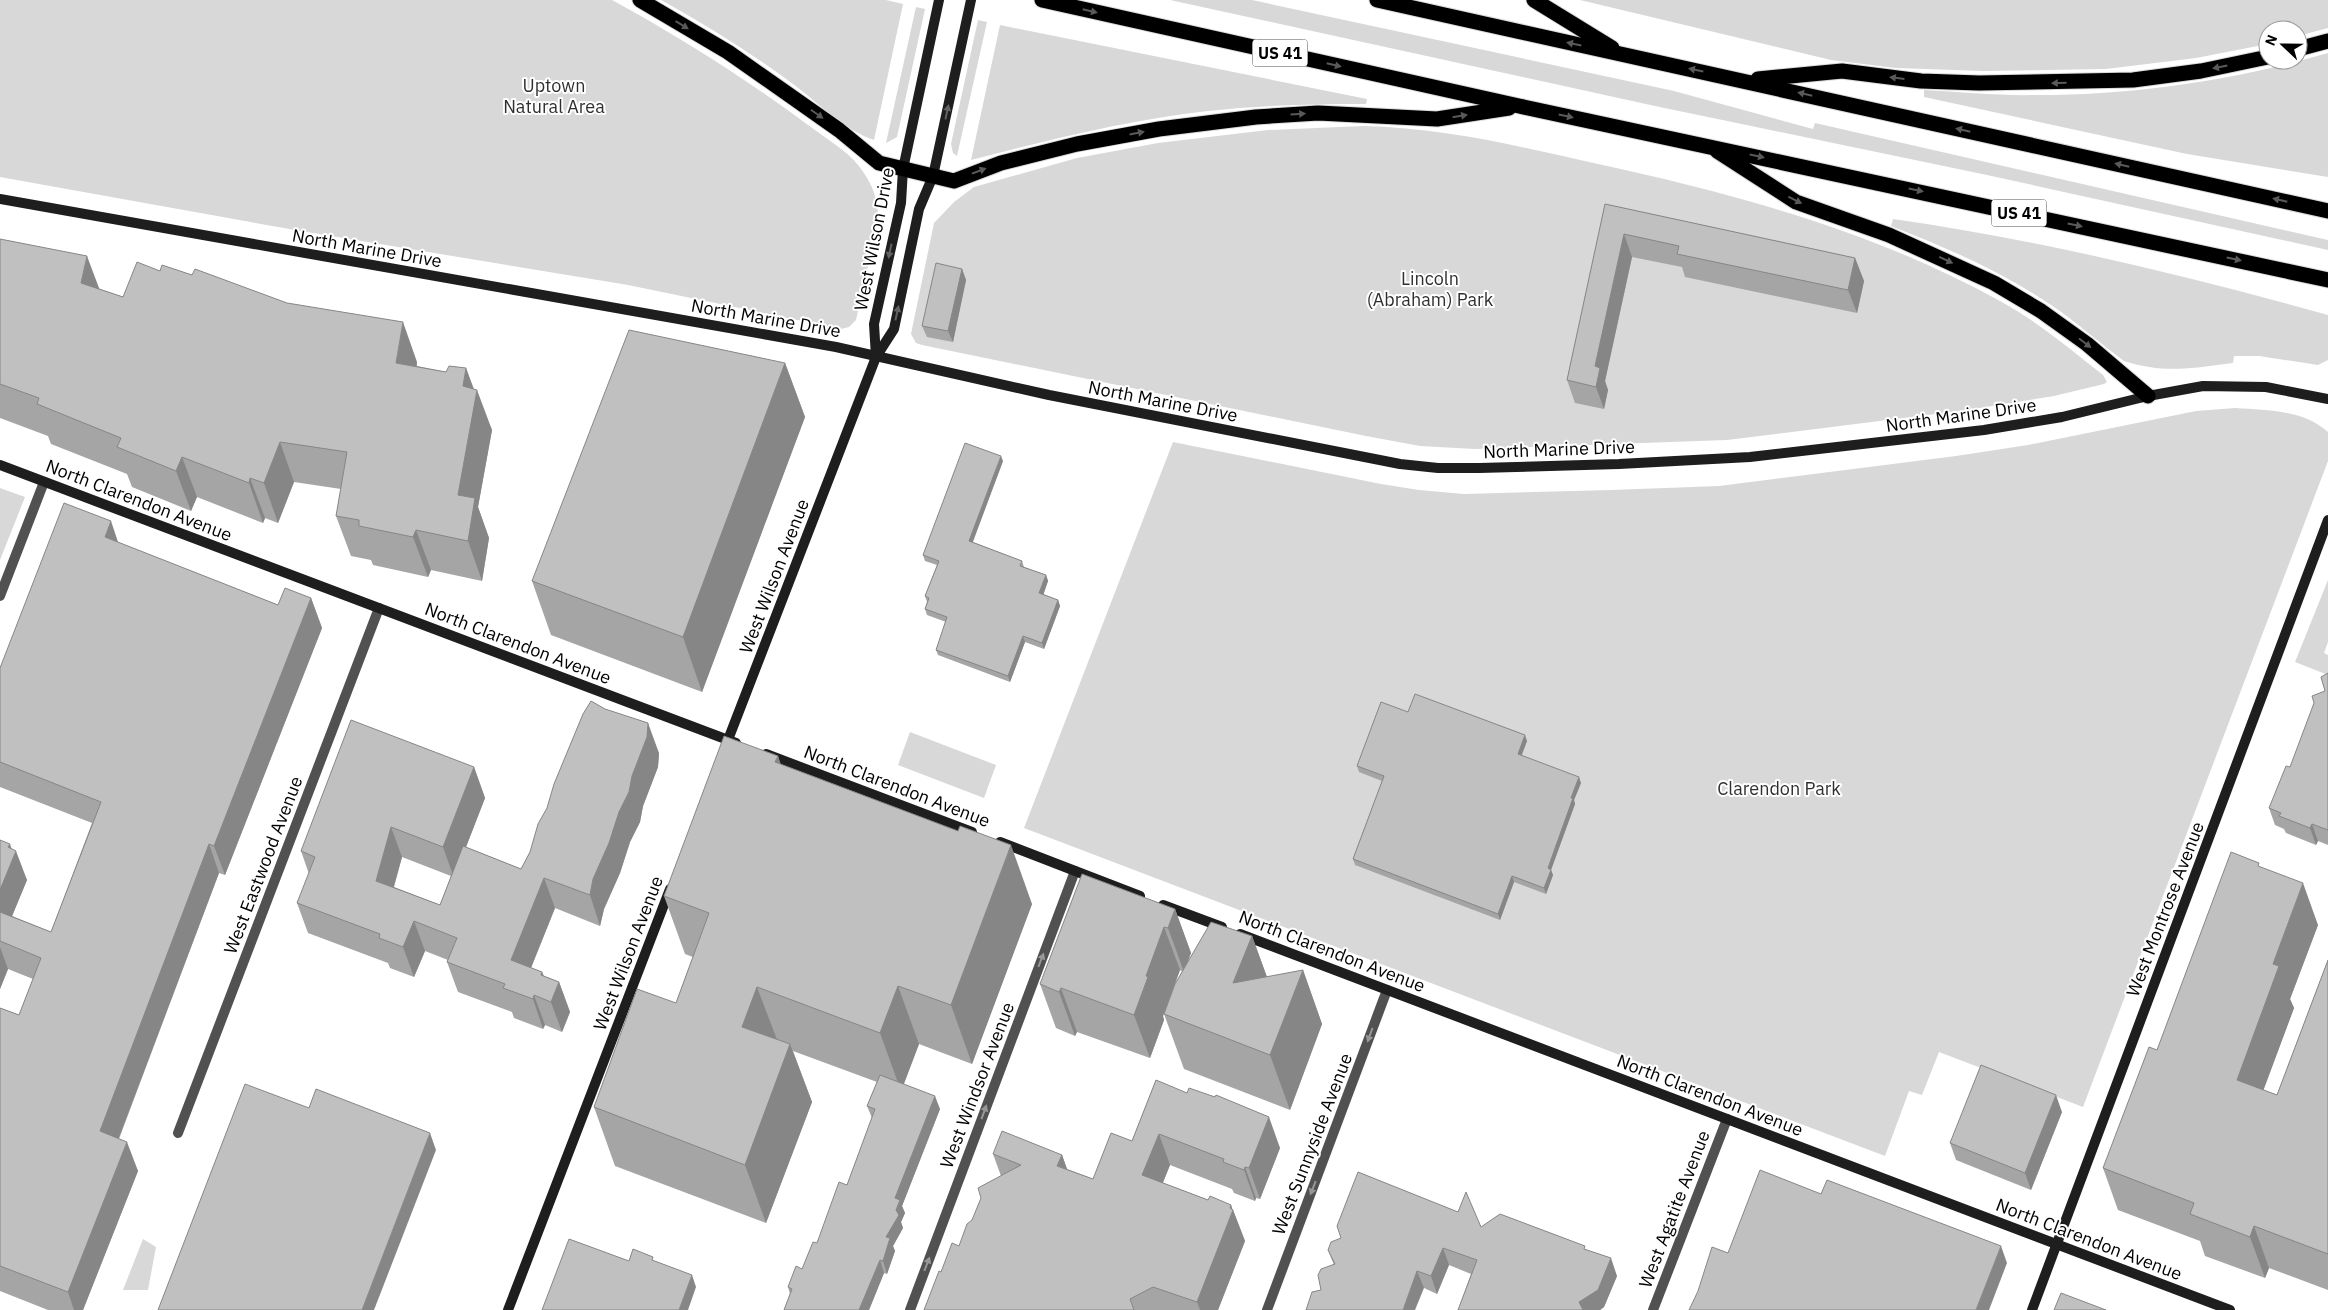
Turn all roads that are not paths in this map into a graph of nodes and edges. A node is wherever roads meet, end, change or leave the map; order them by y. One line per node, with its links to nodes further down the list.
1 (640, 0): 14 (highway, one-way to 14)
2 (939, 0): 14 (street, West Wilson Drive)
3 (970, 0): 15 (street, West Wilson Drive, one-way to 3)
4 (1042, 0): 12 (highway, US 41, one-way to 12)
5 (1377, 0): 9 (highway, one-way to 5)
6 (1534, 0): 9 (highway)
7 (2328, 41): 8 (highway)
8 (2308, 46)
9 (1621, 54): 11 (highway, one-way to 9)
10 (2258, 59): 11 (highway, one-way to 11)
11 (1744, 81): 17 (highway, one-way to 11)
12 (1519, 106): 13 (highway, US 41, one-way to 13); 15 (highway, one-way to 12)
13 (1710, 146): 18 (highway, US 41, one-way to 18); 20 (highway, one-way to 20)
14 (904, 169): 15 (highway); 19 (street, West Wilson Drive, one-way to 19)
15 (933, 176): 19 (street, West Wilson Drive, one-way to 15)
16 (0, 200): 19 (street, North Marine Drive)
17 (2328, 211)
18 (2328, 280)
19 (876, 356): 20 (street, North Marine Drive); 27 (street, West Wilson Avenue)
20 (2148, 396): 21 (street, North Marine Drive)
21 (2328, 399)
22 (0, 465): 23 (street, North Clarendon Avenue)
23 (44, 482): 25 (street); 26 (street, North Clarendon Avenue)
24 (2328, 520): 34 (street, West Montrose Avenue)
25 (0, 596)
26 (379, 608): 27 (street, North Clarendon Avenue); 33 (street, West Eastwood Avenue)
27 (728, 740): 28 (street, West Wilson Avenue); 29 (street, North Clarendon Avenue)
28 (723, 754)
29 (1075, 871): 31 (street, North Clarendon Avenue); 36 (street, West Windsor Avenue, one-way to 29)
30 (676, 876): 35 (street, West Wilson Avenue)
31 (1387, 990): 32 (street, North Clarendon Avenue); 37 (street, West Sunnyside Avenue, one-way to 37)
32 (1727, 1119): 34 (street, North Clarendon Avenue); 38 (street, West Agatite Avenue)
33 (178, 1133)
34 (2056, 1244): 39 (street, West Montrose Avenue); 40 (street, North Clarendon Avenue)
35 (508, 1310)
36 (910, 1310)
37 (1267, 1310)
38 (1653, 1310)
39 (2032, 1310)
40 (2230, 1310)

